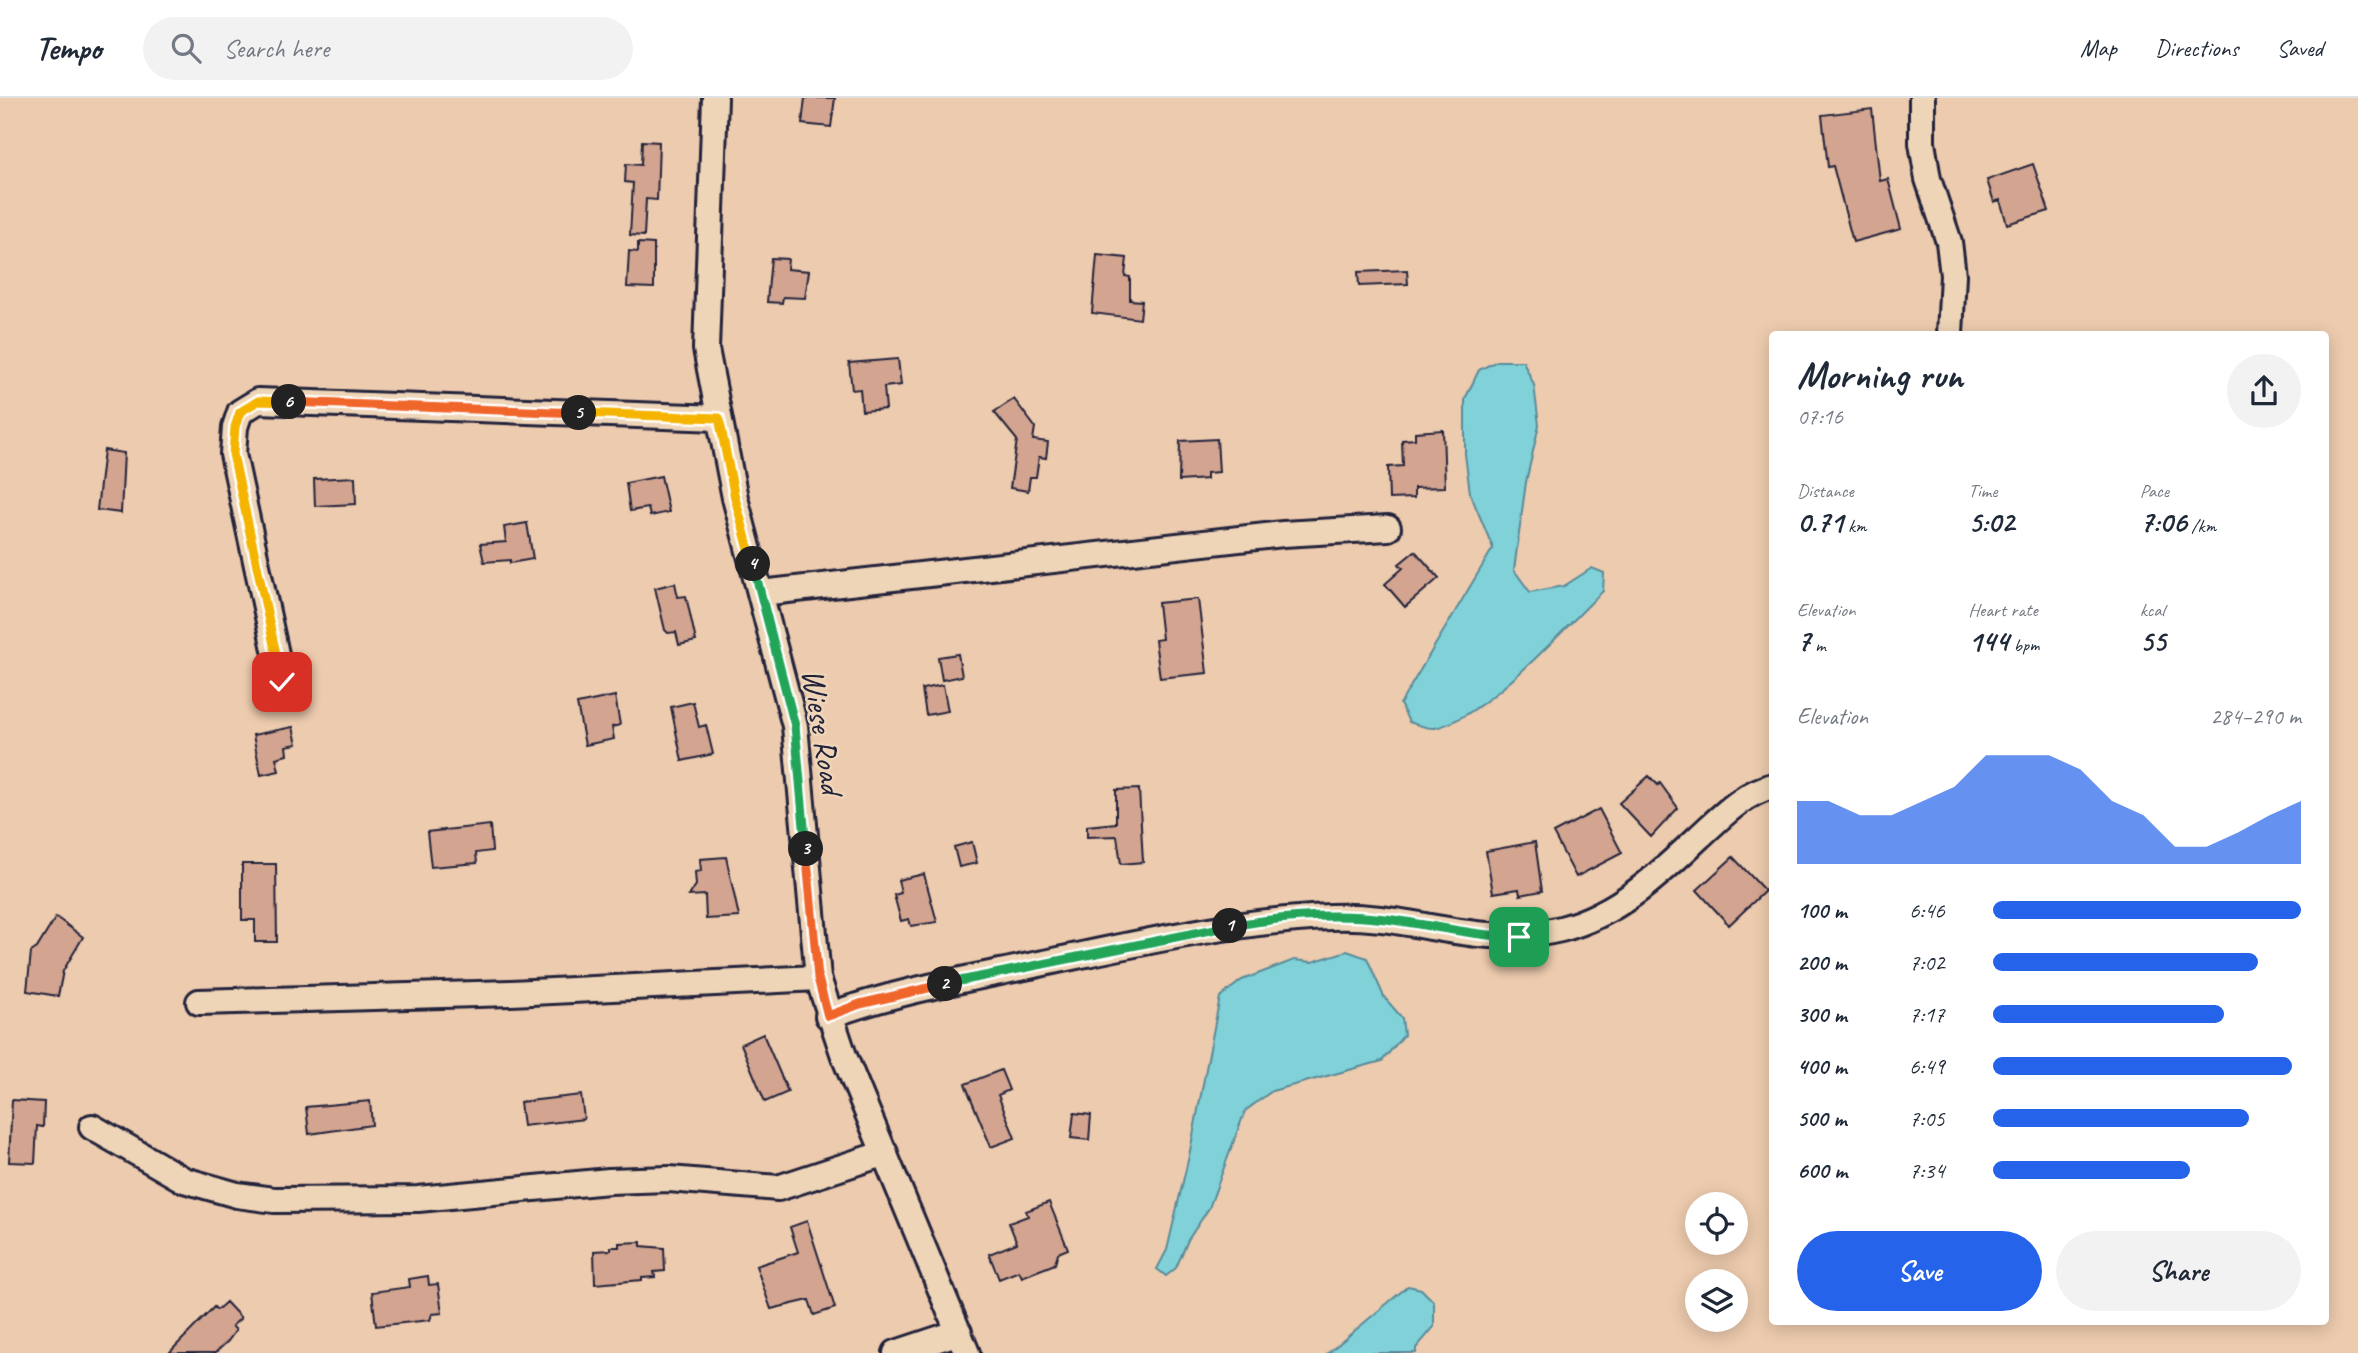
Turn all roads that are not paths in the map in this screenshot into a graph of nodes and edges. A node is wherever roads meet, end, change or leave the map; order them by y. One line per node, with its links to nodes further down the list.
1 (715, 98): 4 (street, Wiese Road)
2 (1922, 98): 3 (street)
3 (1950, 331)
4 (719, 418): 6 (street, Wiese Road); 7 (street)
5 (1388, 528): 6 (street)
6 (761, 593): 9 (street, Wiese Road)
7 (282, 682)
8 (1769, 787): 11 (street)
9 (818, 978): 10 (street); 11 (street, Wiese Road)
10 (199, 1002)
11 (828, 1016): 13 (street, Wiese Road)
12 (92, 1127): 13 (street)
13 (885, 1153): 14 (street, Wiese Road)
14 (963, 1342): 15 (street)
15 (896, 1353)

